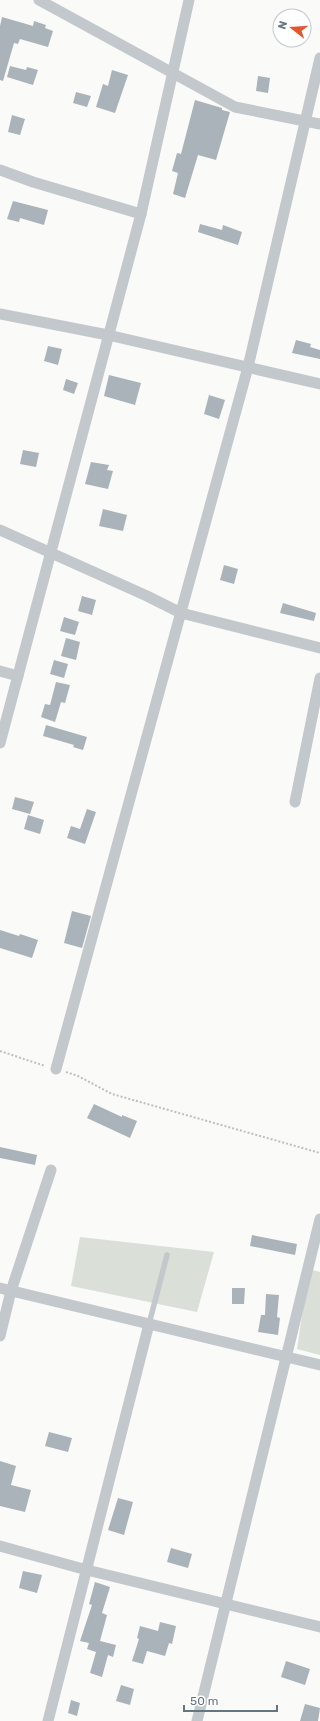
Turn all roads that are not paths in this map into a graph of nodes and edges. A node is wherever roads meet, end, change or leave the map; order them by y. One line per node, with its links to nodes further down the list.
1 (39, 0): 4 (street)
2 (189, 0): 4 (street)
3 (320, 58): 5 (street)
4 (173, 74): 5 (street); 8 (street)
5 (305, 121): 6 (street); 11 (street)
6 (320, 124)
7 (0, 170): 8 (street)
8 (141, 214): 10 (street)
9 (0, 314): 10 (street)
10 (108, 335): 11 (street); 14 (street)
11 (248, 367): 12 (street); 15 (street)
12 (320, 384)
13 (0, 530): 14 (street)
14 (50, 553): 15 (street); 18 (street)
15 (181, 613): 16 (street); 22 (street)
16 (320, 648)
17 (0, 671): 18 (street)
18 (18, 676): 20 (street)
19 (320, 678): 21 (street)
20 (0, 743)
21 (295, 802)
22 (56, 1069)
23 (51, 1170): 26 (street)
24 (320, 1219): 29 (street)
25 (166, 1255): 27 (lane)
26 (5, 1290): 27 (street); 28 (street)
27 (150, 1324): 29 (street); 32 (street)
28 (0, 1336)
29 (287, 1356): 30 (street); 33 (street)
30 (320, 1365)
31 (0, 1546): 32 (street)
32 (87, 1570): 33 (street); 35 (street)
33 (226, 1604): 34 (street); 36 (street)
34 (320, 1628)
35 (48, 1721)
36 (197, 1721)

